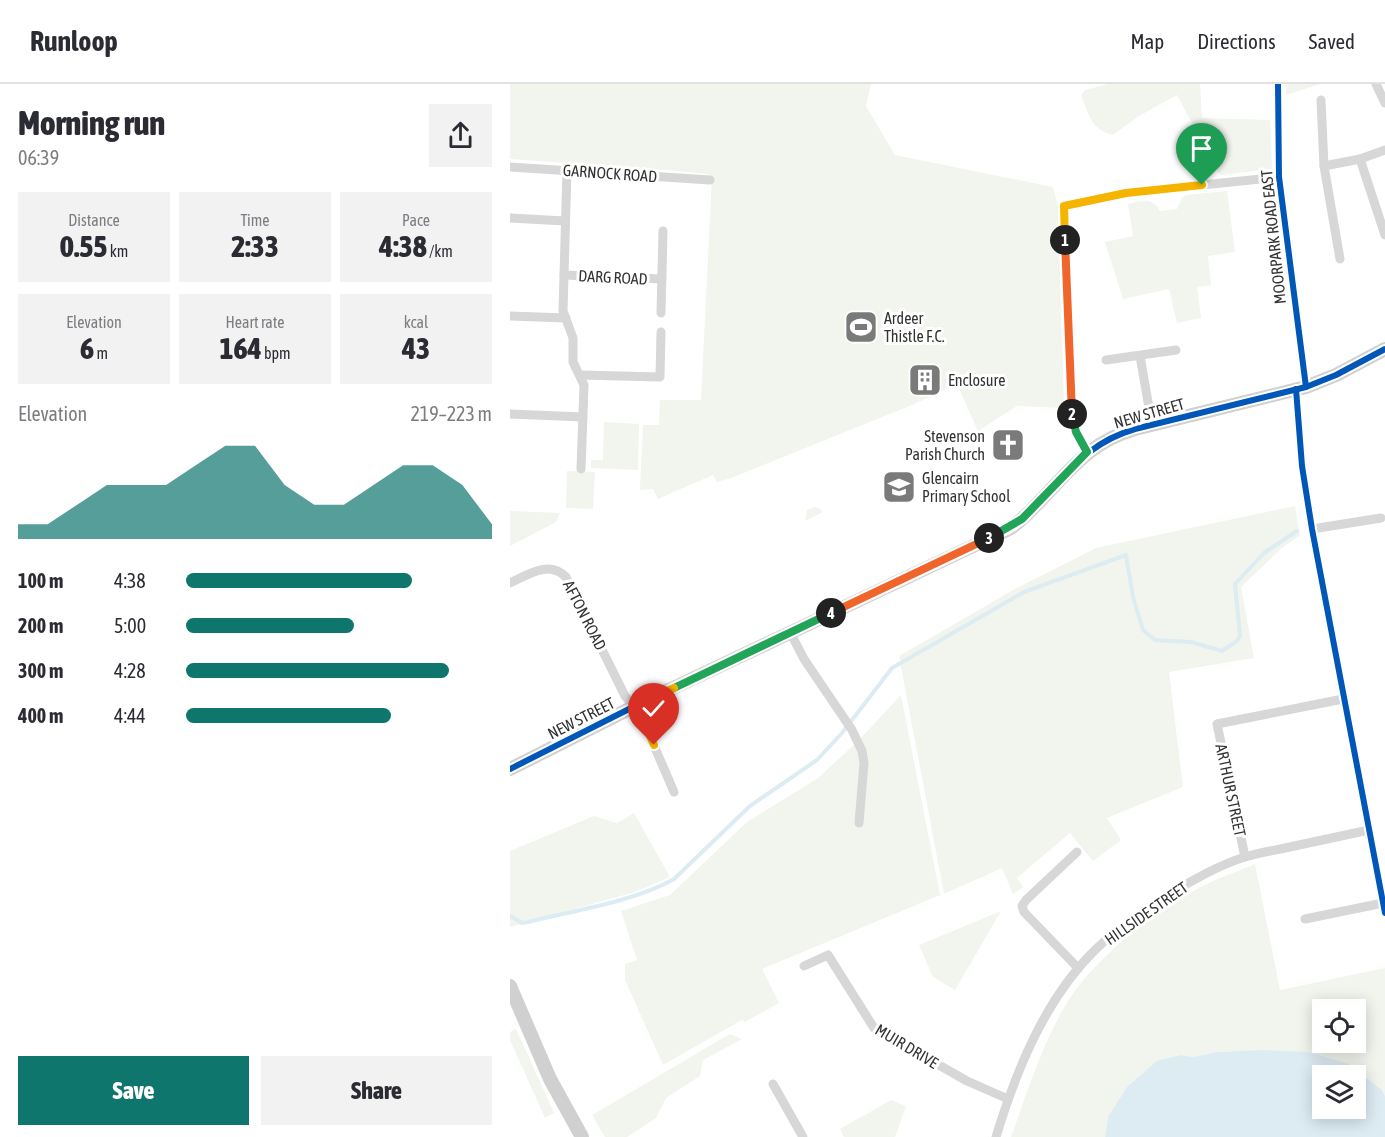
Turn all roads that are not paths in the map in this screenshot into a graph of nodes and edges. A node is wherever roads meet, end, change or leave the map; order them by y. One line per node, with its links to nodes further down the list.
1 (1278, 84): 10 (street, MOORPARK ROAD EAST)
2 (1376, 84): 4 (street)
3 (1321, 100): 8 (street)
4 (1385, 103)
5 (1385, 150): 6 (street)
6 (1360, 159): 8 (street); 15 (street)
7 (510, 166): 9 (street, GARNOCK ROAD)
8 (1324, 166): 16 (street)
9 (567, 170): 11 (street, GARNOCK ROAD); 13 (street, DARG ROAD)
10 (1279, 177): 28 (street, MOORPARK ROAD EAST); 32 (street, MOORPARK ROAD EAST)
11 (710, 180)
12 (510, 218): 13 (street)
13 (565, 221): 17 (street, DARG ROAD)
14 (663, 231): 18 (street, DARG ROAD)
15 (1385, 235)
16 (1340, 259)
17 (564, 275): 18 (street, DARG ROAD); 21 (street, DARG ROAD)
18 (662, 279): 19 (street, DARG ROAD)
19 (661, 313)
20 (510, 316): 21 (street)
21 (566, 318): 27 (street, DARG ROAD)
22 (661, 332): 27 (street)
23 (1385, 349): 28 (street, NEW STREET)
24 (1176, 350): 25 (street)
25 (1140, 356): 26 (street); 31 (street)
26 (1106, 360)
27 (580, 375): 30 (street, DARG ROAD)
28 (1301, 388): 31 (street, NEW STREET); 35 (street, MOORPARK ROAD EAST)
29 (510, 414): 30 (street)
30 (583, 417): 33 (street, DARG ROAD)
31 (1152, 424): 32 (street, NEW STREET)
32 (1087, 452): 37 (street, NEW STREET)
33 (581, 469)
34 (1381, 518): 35 (street)
35 (1312, 529): 38 (street, MOORPARK ROAD EAST)
36 (510, 583): 39 (street, AFTON ROAD)
37 (790, 632): 39 (street, NEW STREET); 42 (street)
38 (1343, 699): 43 (street, MOORPARK ROAD EAST); 45 (street, ARTHUR STREET)
39 (635, 706): 40 (street, NEW STREET); 41 (street, AFTON ROAD)
40 (510, 769)
41 (674, 792)
42 (859, 823)
43 (1369, 830): 45 (street, HILLSIDE STREET); 46 (street, MOORPARK ROAD EAST)
44 (1077, 852): 50 (street)
45 (1245, 857): 50 (street, HILLSIDE STREET)
46 (1383, 903): 47 (street, MOORPARK ROAD EAST); 48 (street)
47 (1385, 913)
48 (1305, 919)
49 (804, 966): 53 (street, MUIR DRIVE)
50 (1078, 968): 53 (street, HILLSIDE STREET)
51 (510, 986): 54 (street)
52 (773, 1084): 55 (street)
53 (1008, 1099): 56 (street, HILLSIDE STREET)
54 (582, 1137)
55 (803, 1137)
56 (996, 1137)

